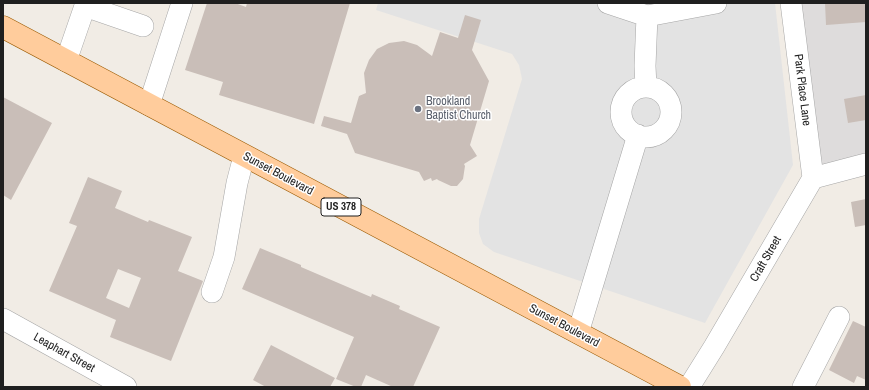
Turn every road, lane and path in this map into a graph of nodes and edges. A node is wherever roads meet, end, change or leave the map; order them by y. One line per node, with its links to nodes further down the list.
1 (182, 3): 11 (street)
2 (608, 3): 6 (street)
3 (716, 3): 6 (street)
4 (791, 3): 15 (street, Park Place Lane)
5 (85, 4): 7 (street); 9 (street)
6 (647, 16): 10 (street)
7 (143, 26)
8 (3, 27): 9 (main road, Sunset Boulevard / US 378)
9 (66, 61): 11 (main road, Sunset Boulevard / US 378)
10 (646, 87): 12 (street); 12 (street)
11 (149, 105): 13 (main road, Sunset Boulevard / US 378)
12 (638, 136): 19 (street)
13 (244, 156): 16 (street); 19 (main road, Sunset Boulevard / US 378)
14 (866, 164): 15 (street)
15 (813, 178): 22 (street, Craft Street)
16 (212, 292)
17 (839, 317): 23 (street)
18 (3, 319): 20 (street, Leaphart Street)
19 (578, 333): 21 (main road, Sunset Boulevard / US 378)
20 (126, 387)
21 (680, 387)
22 (689, 387)
23 (803, 387)

